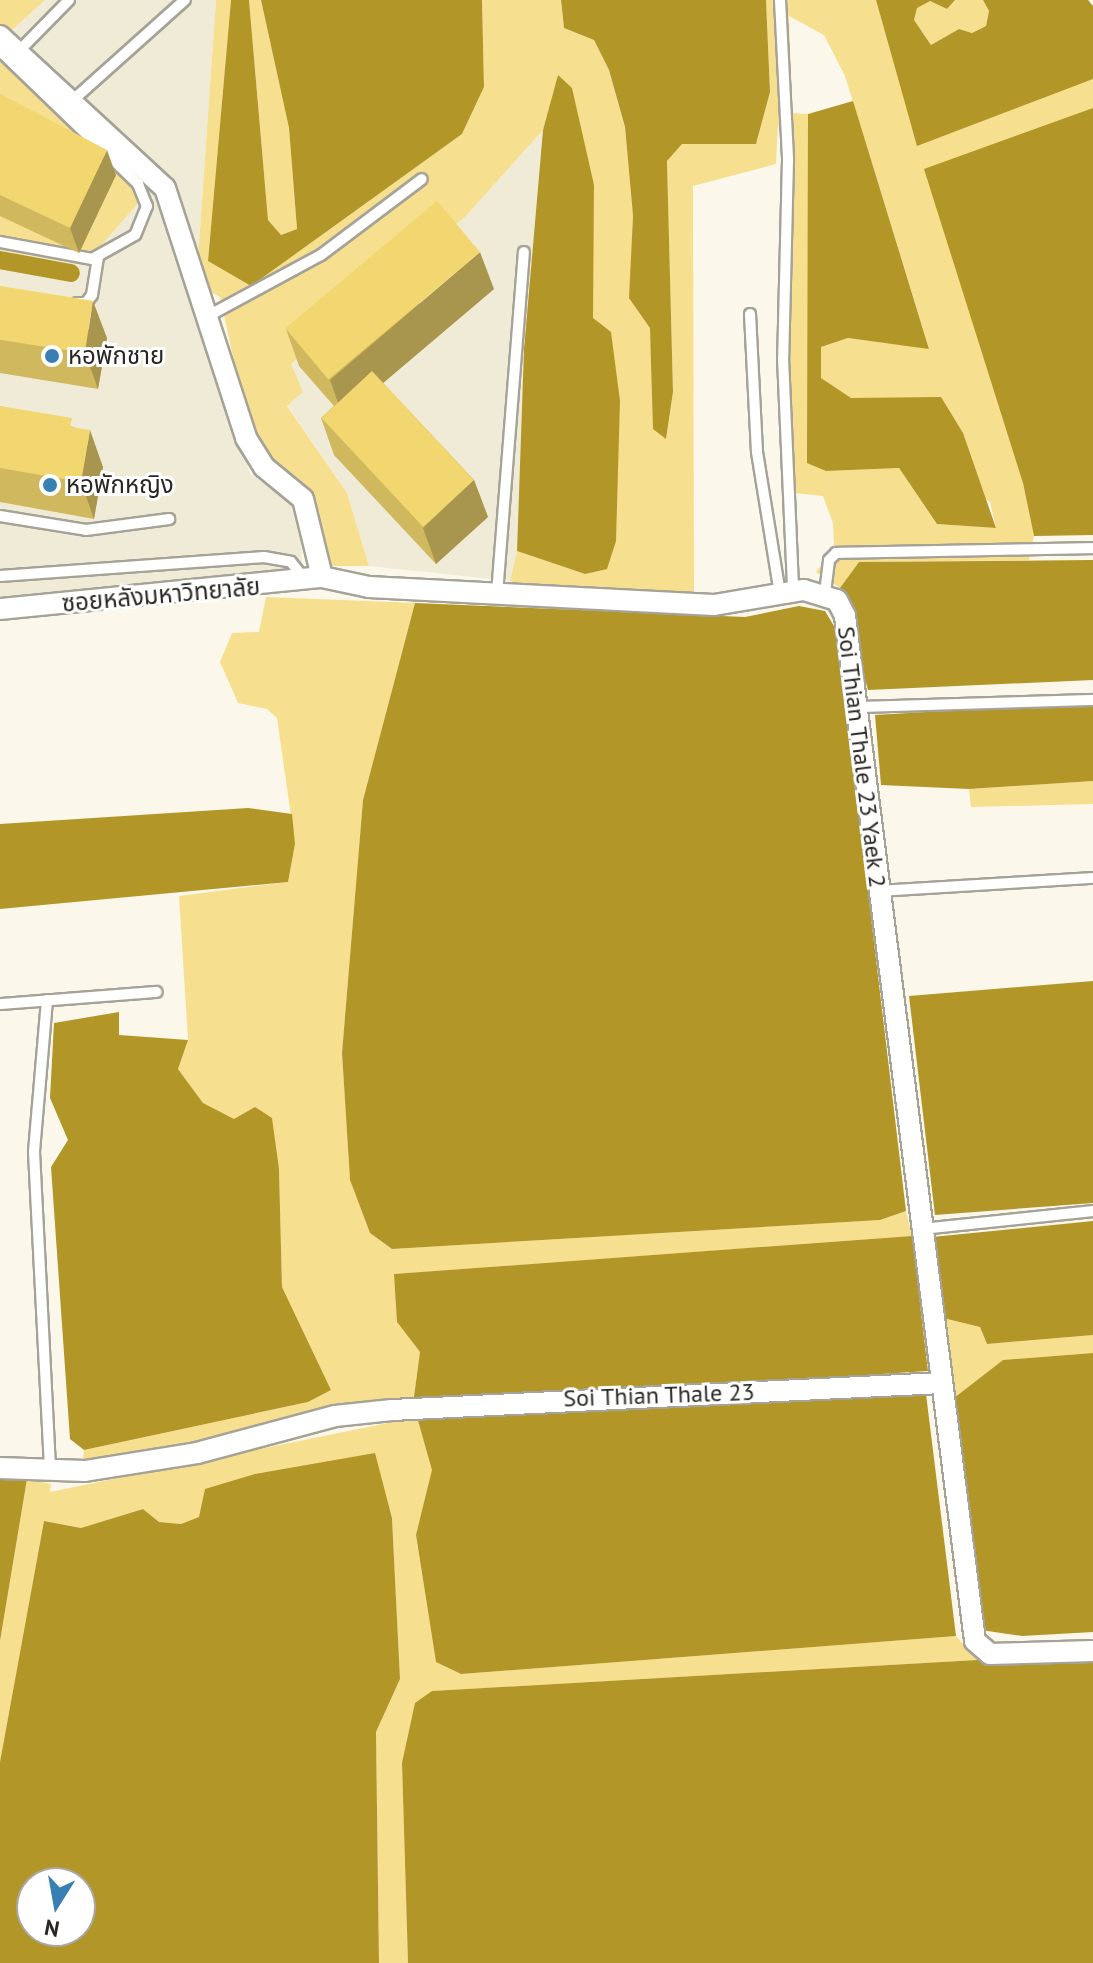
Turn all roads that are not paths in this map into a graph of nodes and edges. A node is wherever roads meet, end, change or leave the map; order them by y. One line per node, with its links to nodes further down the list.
1 (69, 0): 5 (lane)
2 (185, 0): 6 (lane)
3 (780, 0): 20 (lane)
4 (0, 36): 5 (street)
5 (10, 51): 6 (street); 10 (lane)
6 (73, 100): 13 (street)
7 (422, 179): 13 (lane)
8 (0, 242): 10 (lane)
9 (524, 252): 22 (lane)
10 (98, 257): 11 (lane)
11 (66, 302)
12 (750, 314): 20 (lane)
13 (208, 316): 18 (street)
14 (0, 516): 15 (lane)
15 (169, 519)
16 (1093, 548): 21 (lane)
17 (0, 576): 18 (lane)
18 (320, 580): 19 (street, ซอยหลังมหาวิทยาลัย); 23 (street, ซอยหลังมหาวิทยาลัย)
19 (369, 587): 22 (street, Soi Thian Thale 23 Yaek 2)
20 (786, 592): 21 (street, Soi Thian Thale 23 Yaek 2); 22 (street, Soi Thian Thale 23 Yaek 2)
21 (825, 593): 25 (street, Soi Thian Thale 23 Yaek 2)
22 (497, 594)
23 (0, 609)
24 (1093, 700): 25 (lane)
25 (857, 707): 27 (street, Soi Thian Thale 23 Yaek 2)
26 (1093, 878): 27 (lane)
27 (879, 891): 32 (street, Soi Thian Thale 23 Yaek 2)
28 (157, 992): 29 (lane)
29 (47, 1000): 30 (lane); 35 (lane)
30 (0, 1004)
31 (1093, 1211): 32 (lane)
32 (922, 1229): 33 (street, Soi Thian Thale 23 Yaek 2)
33 (942, 1383): 35 (street, Soi Thian Thale 23); 36 (street)
34 (0, 1468): 35 (street, Soi Thian Thale 23)
35 (50, 1474)
36 (1093, 1651)

